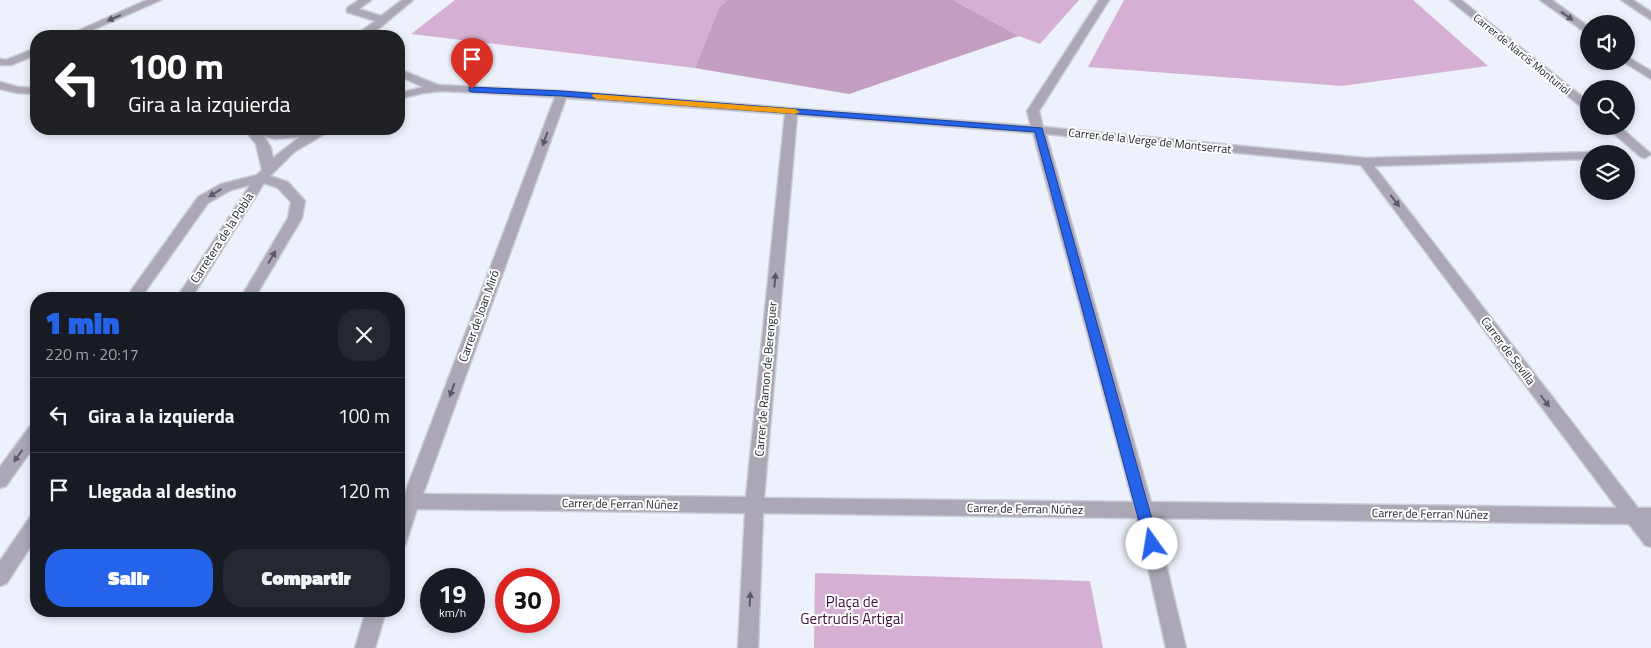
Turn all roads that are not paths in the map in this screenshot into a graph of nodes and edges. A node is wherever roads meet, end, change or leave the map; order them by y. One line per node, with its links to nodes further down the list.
1 (156, 0): 11 (street, one-way to 11)
2 (366, 0): 9 (street)
3 (408, 0): 9 (street)
4 (1104, 0): 29 (street)
5 (1455, 0): 27 (street, Carrer de Narcís Monturiol)
6 (1545, 0): 10 (street, one-way to 10)
7 (1626, 0): 8 (street)
8 (1651, 17)
9 (382, 20): 12 (street); 13 (street)
10 (1580, 25)
11 (85, 30)
12 (370, 30)
13 (377, 30)
14 (30, 53): 15 (street)
15 (2, 63): 16 (street)
16 (30, 64)
17 (1635, 65): 19 (street)
18 (405, 75): 21 (street, Carrer de la Verge de Montserrat)
19 (1651, 76)
20 (0, 86): 22 (street)
21 (442, 88): 25 (street, Carrer de la Verge de Montserrat); 26 (street, Carrer de la Verge de Montserrat)
22 (18, 90): 23 (street); 24 (street)
23 (30, 91)
24 (0, 93)
25 (405, 94)
26 (562, 94): 28 (street, Carrer de la Verge de Montserrat); 43 (street, Carrer de Joan Miró, one-way to 43)
27 (1580, 101)
28 (791, 111): 29 (street, Carrer de la Verge de Montserrat); 44 (street, Carrer de Ramon de Berenguer, one-way to 28)
29 (1039, 130): 36 (street, Carrer de la Verge de Montserrat); 45 (street)
30 (256, 135): 37 (street)
31 (315, 135): 37 (street, Carretera de la Pobla)
32 (1623, 135): 33 (street)
33 (1648, 153): 34 (street)
34 (1635, 154)
35 (1580, 156): 36 (street, Carrer de la Verge de Montserrat)
36 (1365, 162): 46 (street, Carrer de Sevilla, one-way to 46)
37 (264, 174): 38 (street, Carretera de la Pobla, one-way to 38); 39 (street, Carretera de la Pobla); 40 (street, one-way to 37)
38 (137, 292)
39 (188, 292)
40 (251, 292)
41 (30, 439): 42 (street, one-way to 42)
42 (0, 481)
43 (405, 501): 44 (street, Carrer de Ferran Núñez)
44 (754, 506): 45 (street, Carrer de Ferran Núñez); 53 (street, Carrer de Ramon de Berenguer, one-way to 44)
45 (1144, 510): 46 (street, Carrer de Ferran Núñez); 54 (street)
46 (1632, 516): 47 (street, Carrer de Ferran Núñez); 49 (street, Carrer de Sevilla)
47 (1651, 516)
48 (30, 532): 50 (street)
49 (1651, 540)
50 (0, 577)
51 (374, 617): 52 (street)
52 (365, 648)
53 (748, 648)
54 (1176, 648)

